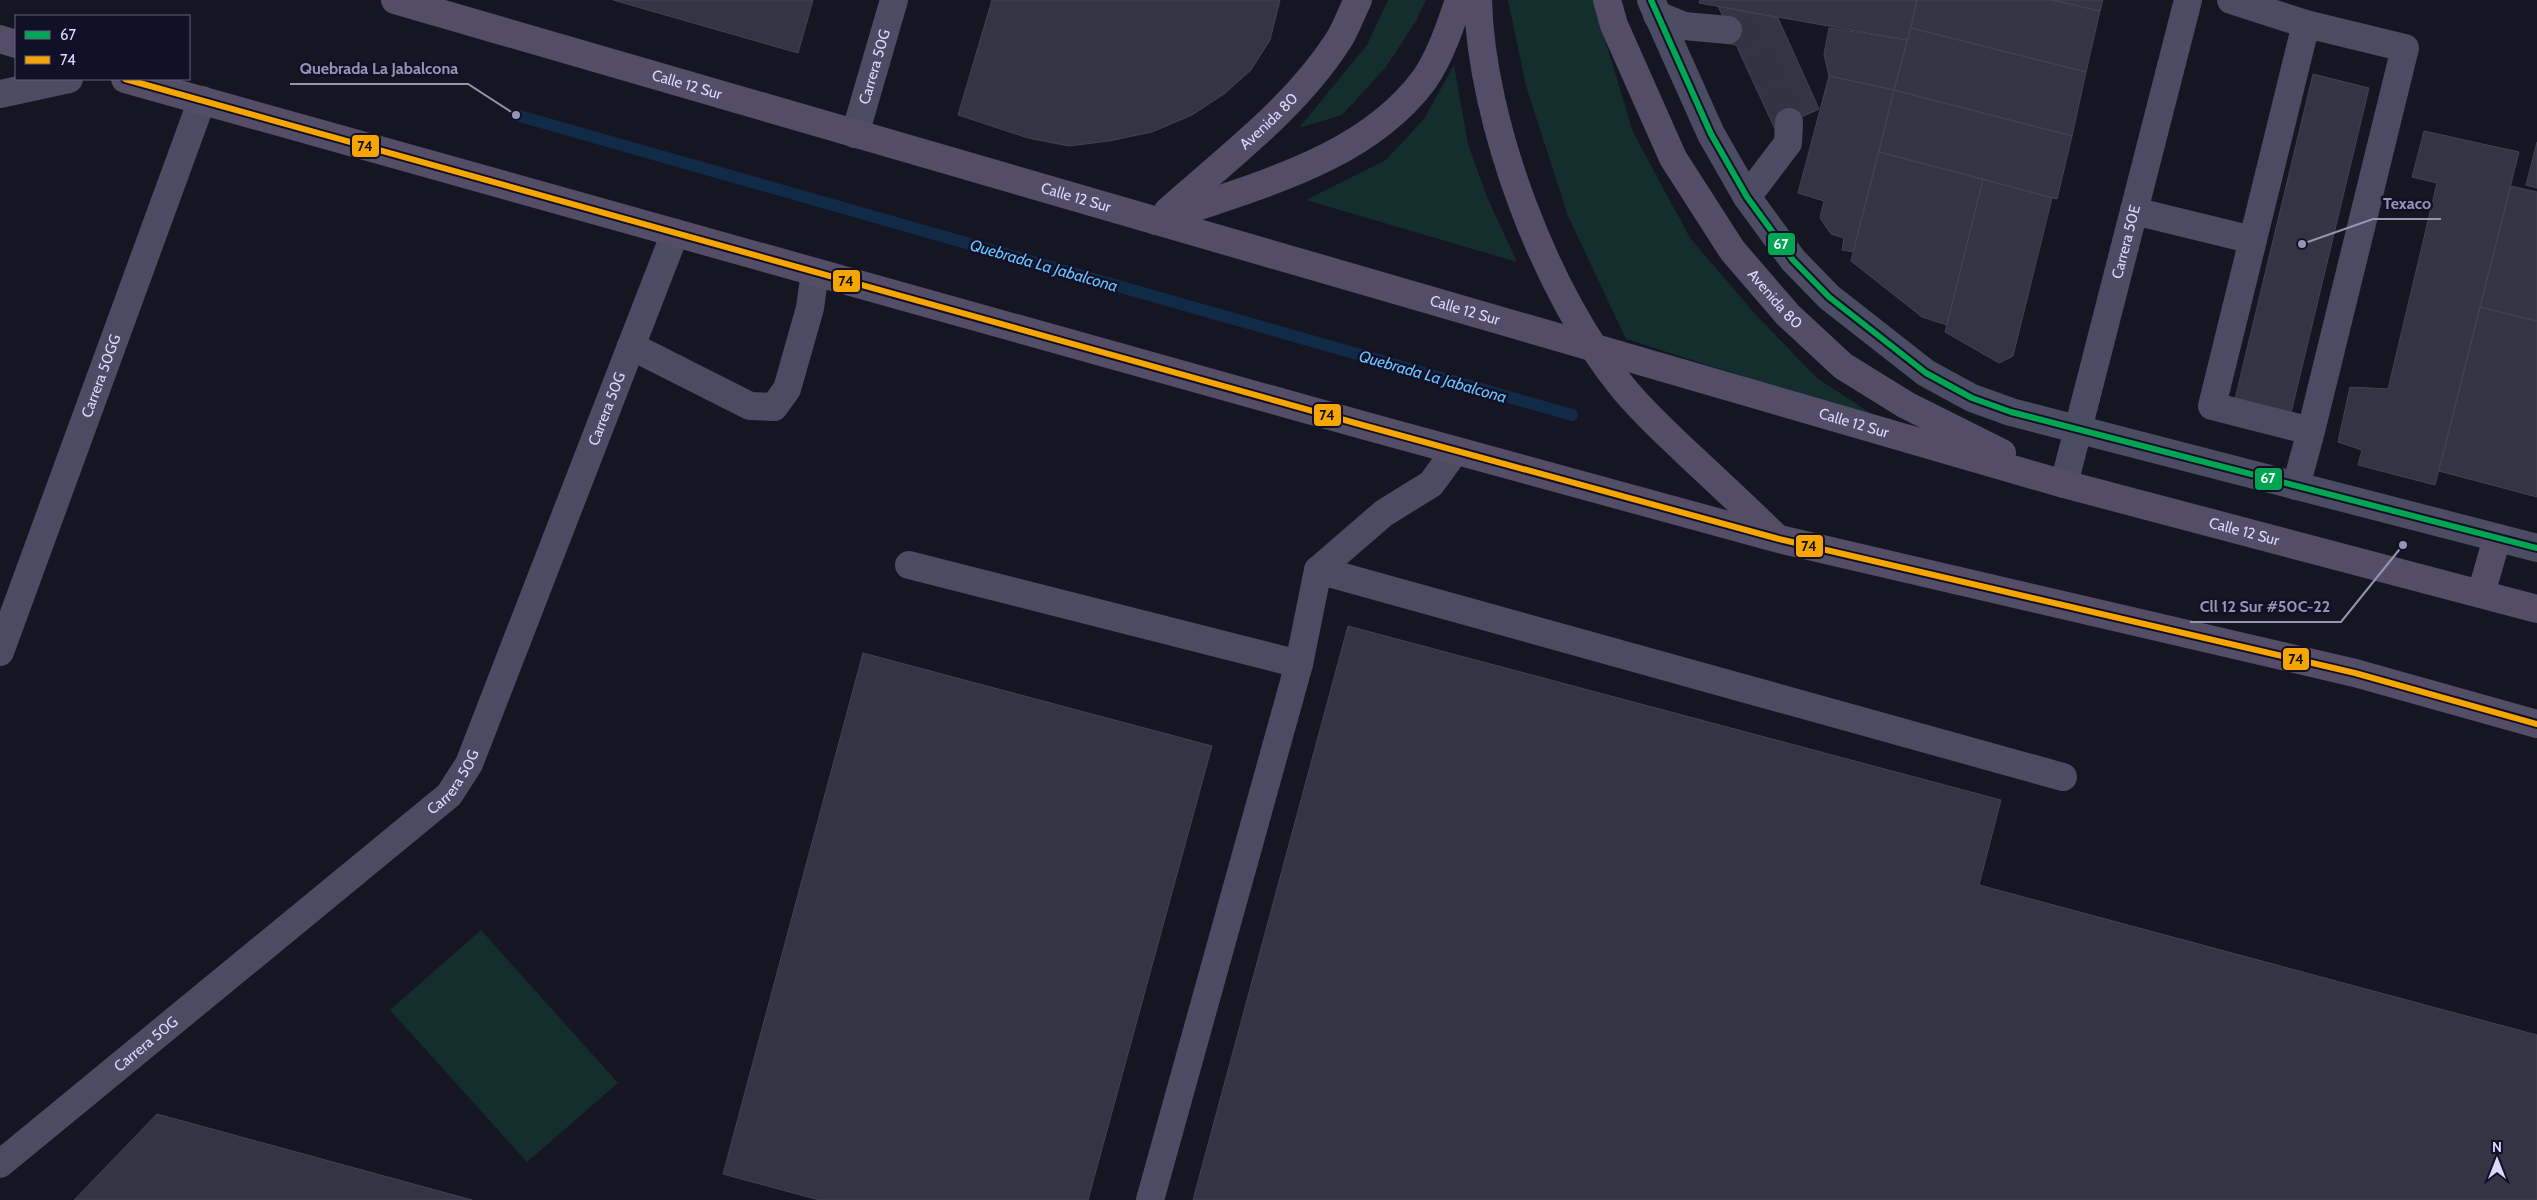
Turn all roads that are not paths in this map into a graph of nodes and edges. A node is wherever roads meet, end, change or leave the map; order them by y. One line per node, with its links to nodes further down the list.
1 (894, 0): 19 (street, Carrera 50G)
2 (1358, 0): 22 (main road, Avenida 80)
3 (1459, 0): 22 (main road)
4 (1478, 0): 27 (main road)
5 (1607, 0): 31 (main road, Avenida 80)
6 (2188, 0): 21 (street, Carrera 50E)
7 (2231, 0): 10 (street)
8 (408, 2): 19 (main road, Calle 12 Sur)
9 (1654, 7): 11 (street); 20 (street)
10 (2306, 24): 24 (street); 29 (street)
11 (1728, 30)
12 (0, 38): 13 (main road)
13 (15, 44)
14 (64, 80): 16 (street)
15 (129, 80): 17 (main road)
16 (0, 94)
17 (202, 100): 23 (main road); 40 (street, Carrera 50GG)
18 (1789, 122): 20 (street)
19 (855, 134): 22 (main road, Calle 12 Sur)
20 (1747, 197): 28 (street)
21 (2134, 211): 24 (street); 28 (street, Carrera 50E)
22 (1156, 221): 27 (main road, Calle 12 Sur)
23 (675, 233): 25 (main road); 26 (street, Carrera 50G)
24 (2253, 240): 29 (street)
25 (815, 272): 26 (street); 30 (main road)
26 (631, 346): 44 (street, Carrera 50G)
27 (1593, 348): 31 (main road, Calle 12 Sur); 34 (main road)
28 (2078, 429): 31 (street, Carrera 50E); 32 (street)
29 (2310, 431): 32 (street)
30 (1455, 451): 34 (main road); 37 (street)
31 (2064, 484): 38 (main road, Calle 12 Sur)
32 (2296, 486): 33 (street)
33 (2497, 538): 35 (street); 38 (main road)
34 (1779, 540): 42 (main road)
35 (2537, 548)
36 (909, 565): 41 (street)
37 (1318, 570): 41 (street); 43 (street)
38 (2481, 594): 39 (main road, Calle 12 Sur)
39 (2537, 609)
40 (0, 652)
41 (1299, 664): 45 (street)
42 (2537, 724)
43 (2063, 777)
44 (0, 1164)
45 (1150, 1200)

